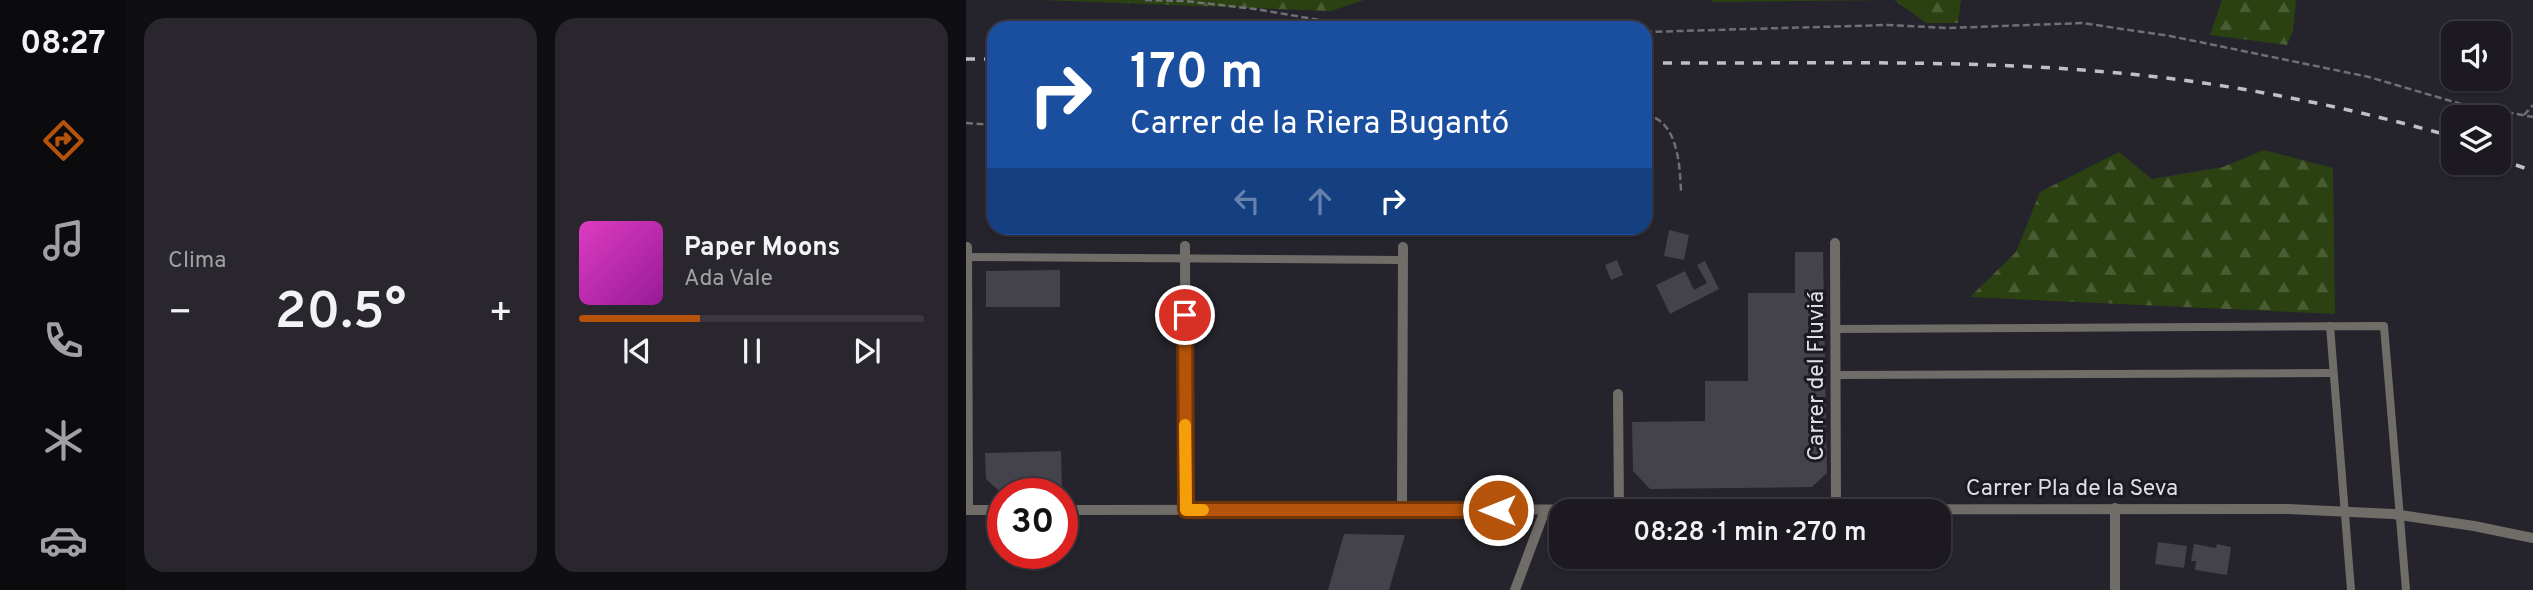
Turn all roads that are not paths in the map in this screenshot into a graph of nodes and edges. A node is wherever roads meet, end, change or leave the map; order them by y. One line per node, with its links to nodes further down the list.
1 (1835, 243): 8 (street, Carrer del Fluviá)
2 (1185, 246): 5 (street)
3 (1403, 247): 6 (street)
4 (967, 254): 5 (street); 17 (street)
5 (1185, 259): 6 (street); 20 (street)
6 (1403, 260): 16 (street)
7 (2330, 326): 8 (street); 9 (street); 24 (street)
8 (1835, 329): 10 (street, Carrer del Fluviá)
9 (2333, 373): 10 (street); 23 (street)
10 (1836, 375): 13 (street, Carrer del Fluviá)
11 (1618, 394): 12 (street)
12 (1619, 499)
13 (1836, 499)
14 (1951, 508): 15 (street, Carrer Pla de la Seva)
15 (2115, 508): 23 (street, Carrer Pla de la Seva); 27 (street)
16 (1402, 509): 20 (street, Carrer Pla de la Seva); 21 (street, Carrer Pla de la Seva)
17 (967, 510): 18 (street)
18 (987, 510)
19 (1078, 510): 20 (street, Carrer Pla de la Seva)
20 (1186, 510)
21 (1545, 510): 22 (street, Carrer Pla de la Seva); 26 (street)
22 (1549, 510)
23 (2345, 512): 24 (street, Carrer Pla de la Seva); 28 (street)
24 (2400, 515): 25 (street, Carrer Pla de la Seva); 29 (street)
25 (2533, 538)
26 (1516, 590)
27 (2115, 590)
28 (2351, 590)
29 (2406, 590)

